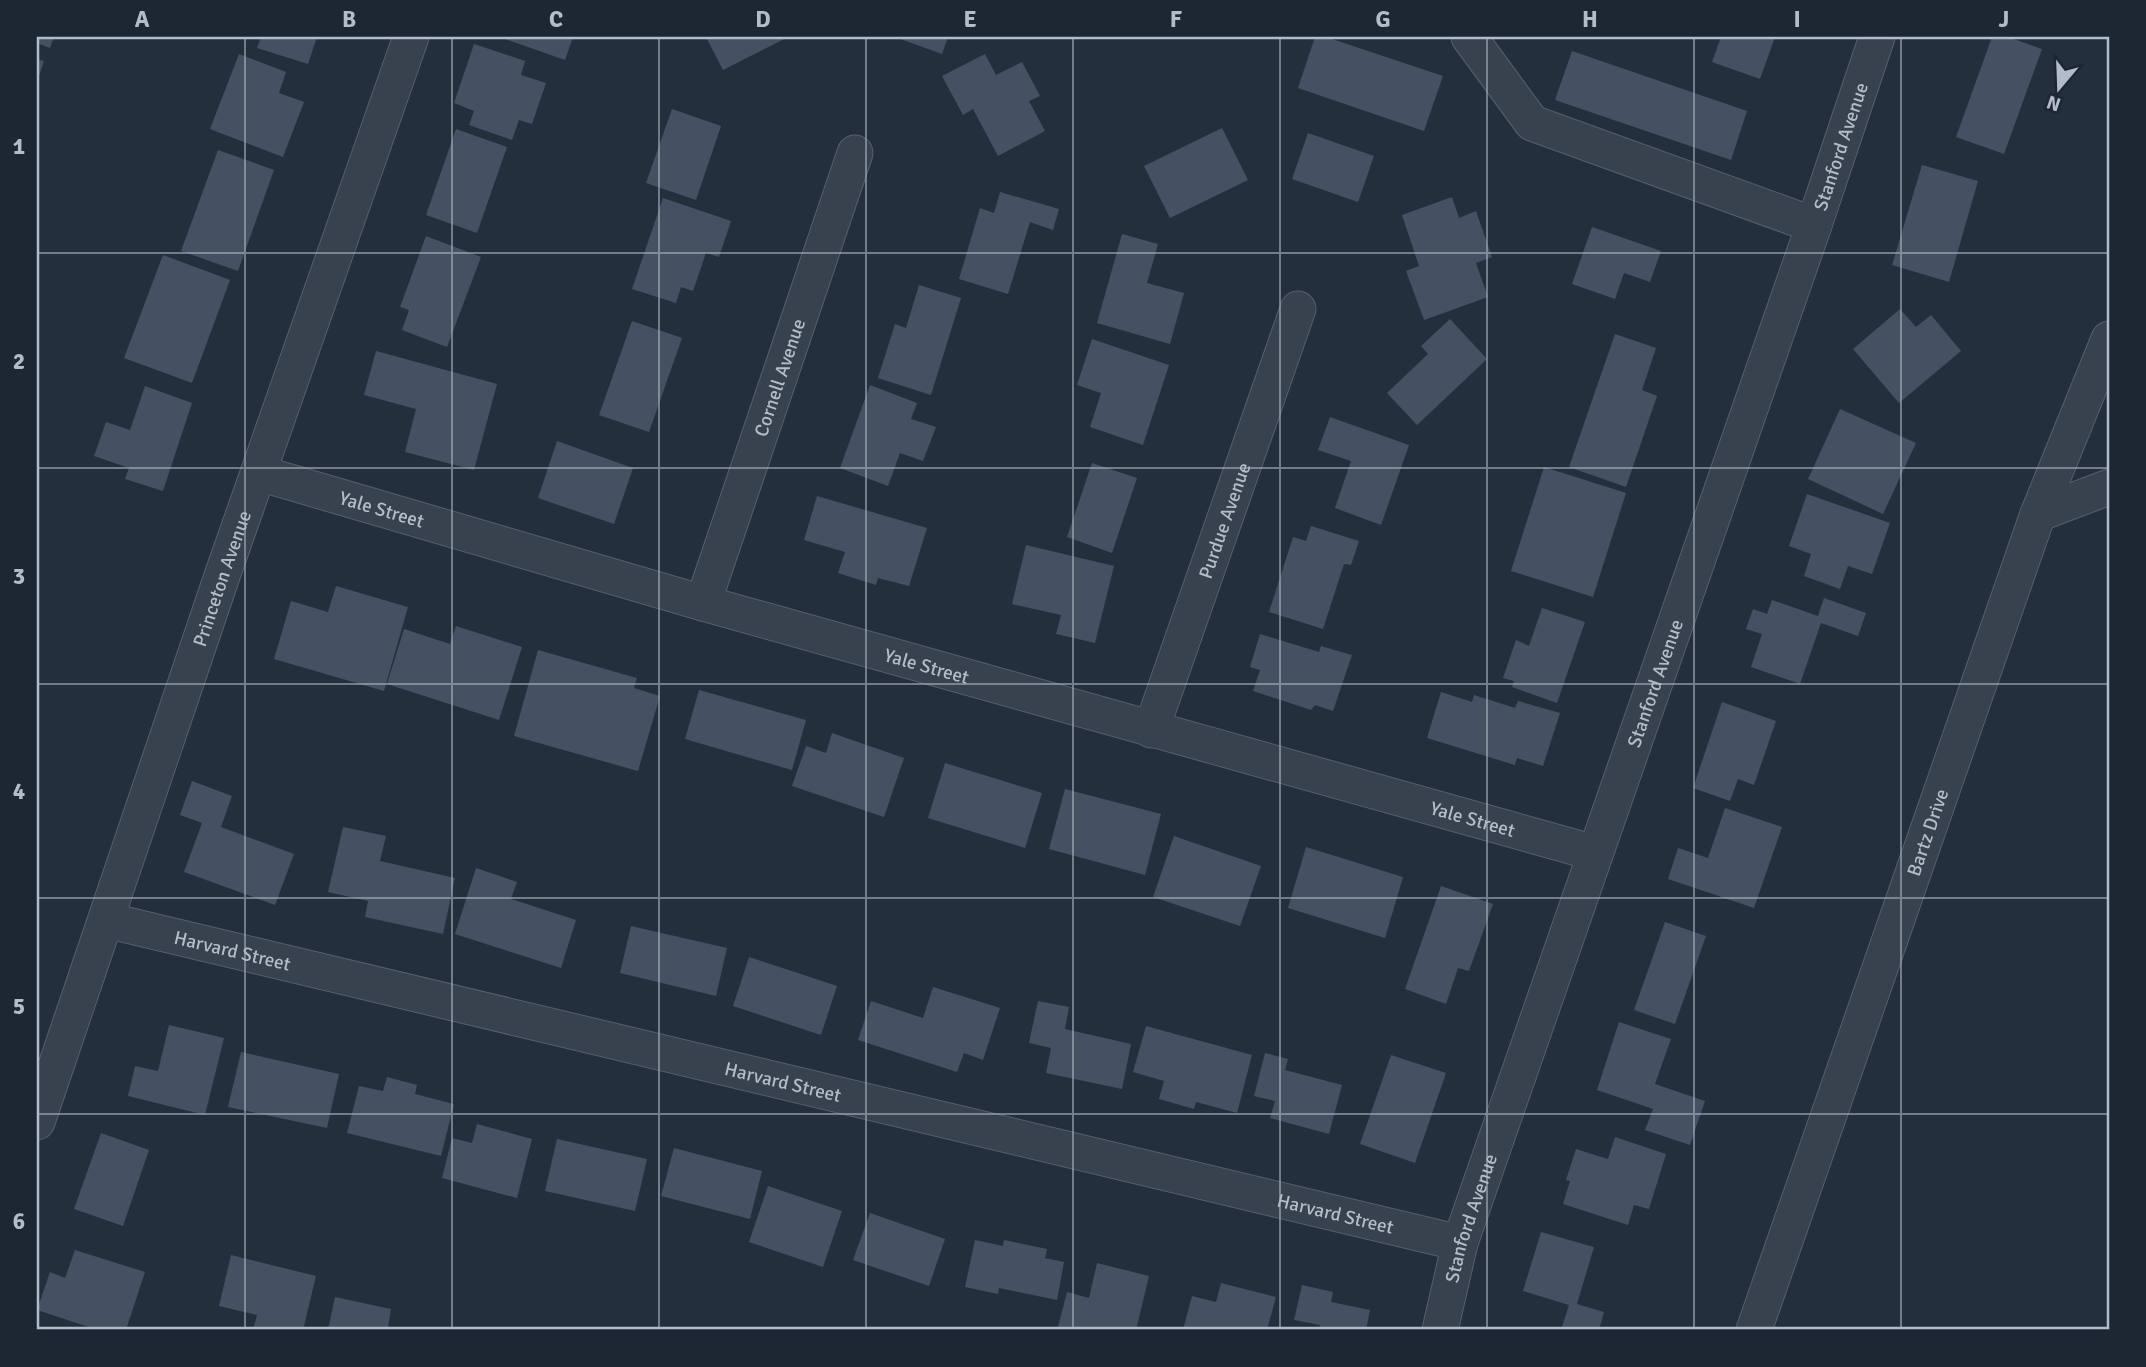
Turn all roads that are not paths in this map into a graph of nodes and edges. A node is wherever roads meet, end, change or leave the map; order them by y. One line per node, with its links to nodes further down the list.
1 (411, 37): 8 (street, Princeton Avenue)
2 (1469, 37): 5 (street)
3 (1877, 37): 5 (street, Stanford Avenue)
4 (855, 153): 11 (street, Cornell Avenue)
5 (1814, 225): 13 (street, Stanford Avenue)
6 (1298, 309): 12 (street, Purdue Avenue)
7 (2109, 339): 10 (street, Bartz Drive)
8 (259, 473): 11 (street, Yale Street); 14 (street, Princeton Avenue)
9 (2109, 487): 10 (street)
10 (2038, 514): 18 (street, Bartz Drive)
11 (702, 603): 12 (street, Yale Street)
12 (1151, 730): 13 (street, Yale Street)
13 (1595, 853): 16 (street, Stanford Avenue)
14 (106, 920): 15 (street, Princeton Avenue); 16 (street, Harvard Street)
15 (37, 1122)
16 (1460, 1243): 17 (street, Stanford Avenue)
17 (1440, 1330)
18 (1754, 1330)

